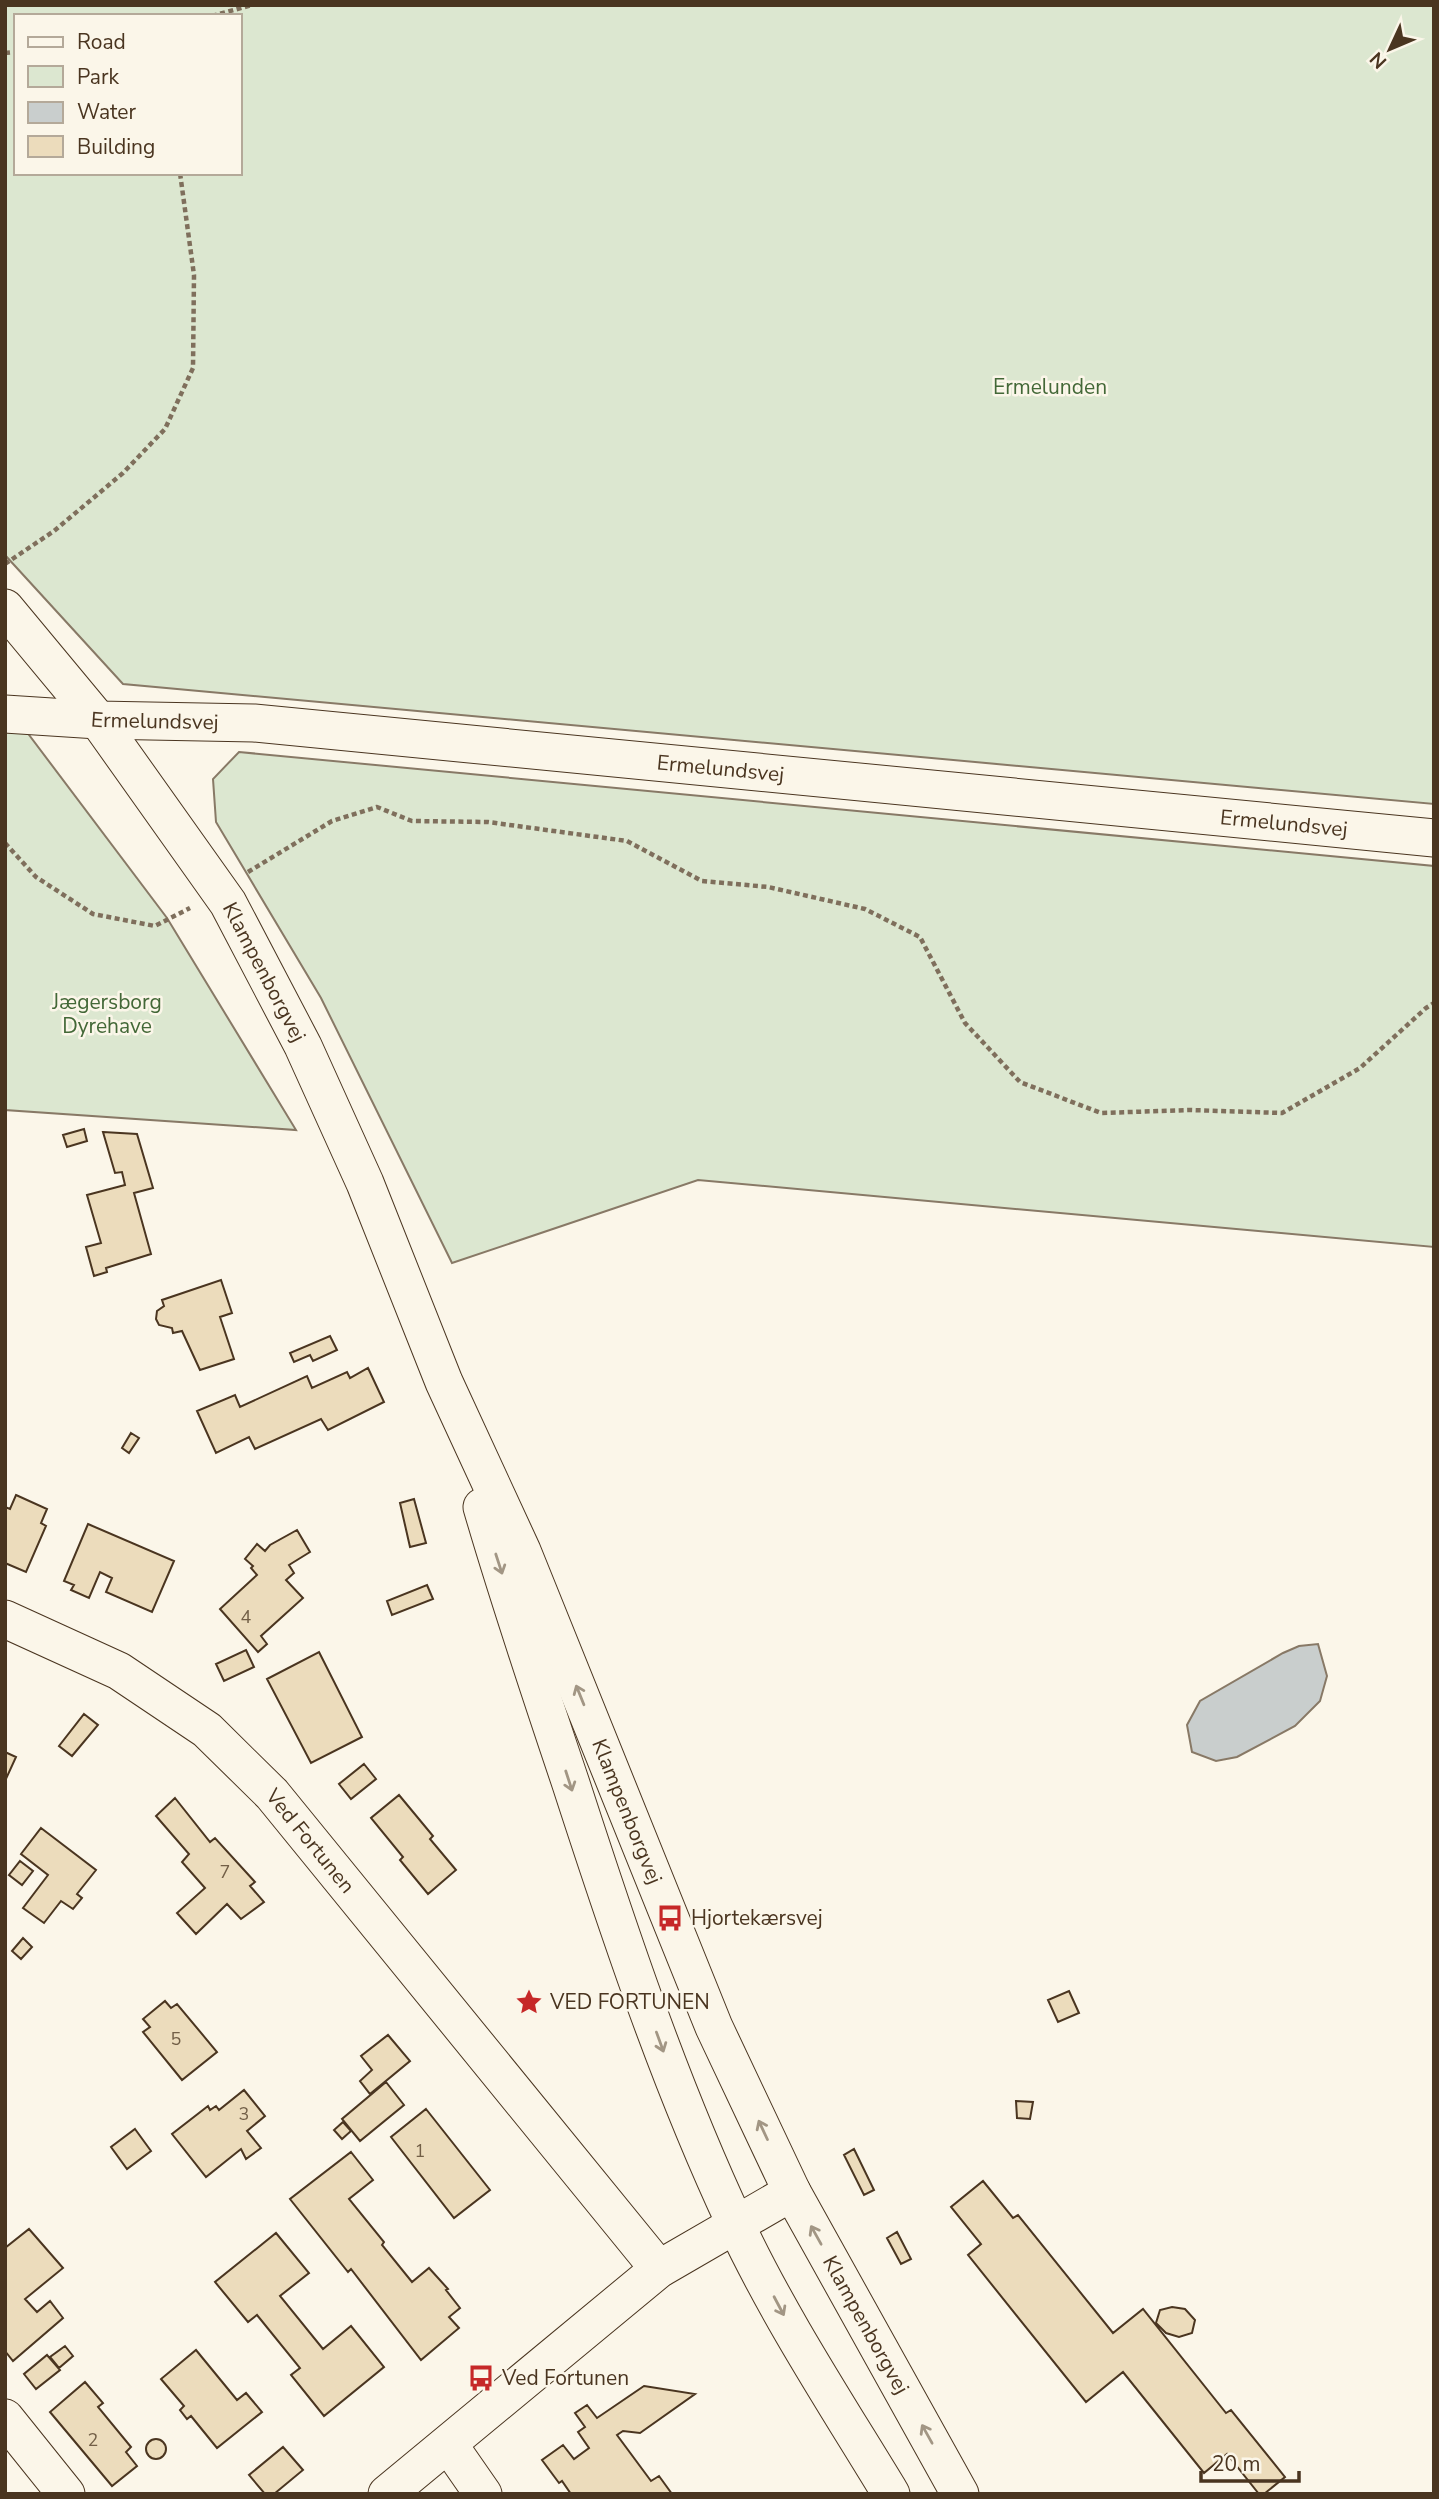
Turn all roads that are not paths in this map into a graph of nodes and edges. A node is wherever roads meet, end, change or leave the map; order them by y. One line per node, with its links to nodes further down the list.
1 (5, 608): 3 (street, Klampenborgvej)
2 (5, 714): 3 (street, Ermelundsvej)
3 (98, 720): 4 (street, Ermelundsvej); 5 (street, Klampenborgvej)
4 (1434, 838)
5 (444, 1382): 7 (street, Klampenborgvej, one-way to 5); 8 (street, Klampenborgvej, one-way to 8)
6 (5, 1619): 9 (street, Ved Fortunen)
7 (792, 2192): 8 (street); 16 (street, Klampenborgvej, one-way to 7)
8 (736, 2224): 9 (street); 15 (street, Klampenborgvej, one-way to 15)
9 (659, 2269): 11 (street)
10 (5, 2418): 12 (street)
11 (449, 2445): 13 (street); 14 (street)
12 (66, 2494)
13 (387, 2494)
14 (483, 2494)
15 (891, 2494)
16 (960, 2494)

